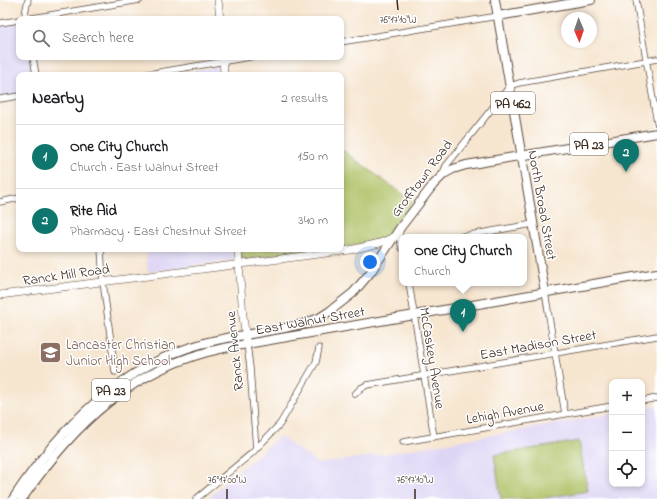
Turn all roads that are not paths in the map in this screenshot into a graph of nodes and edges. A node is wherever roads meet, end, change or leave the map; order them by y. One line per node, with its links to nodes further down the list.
1 (28, 0): 7 (street)
2 (140, 0): 8 (street)
3 (218, 0): 9 (street)
4 (495, 0): 10 (main road, North Broad Street / PA 462)
5 (591, 0): 10 (main road)
6 (636, 0): 18 (street)
7 (26, 16)
8 (44, 16)
9 (220, 16)
10 (498, 16): 13 (street); 22 (main road, North Broad Street / PA 462)
11 (16, 20): 12 (street)
12 (0, 23)
13 (344, 42)
14 (657, 59): 18 (street)
15 (33, 60): 19 (street)
16 (218, 60): 20 (street)
17 (223, 60): 21 (street)
18 (646, 61): 22 (street); 25 (street)
19 (35, 72)
20 (157, 72)
21 (224, 72)
22 (510, 86): 27 (main road, North Broad Street / PA 462); 28 (street, Grofftown Road)
23 (16, 96): 24 (street)
24 (0, 99)
25 (657, 123)
26 (657, 133): 27 (main road, PA 23)
27 (522, 155): 28 (main road, PA 23); 31 (main road, North Broad Street / PA 462)
28 (440, 177): 32 (main road, Grofftown Road / PA 23)
29 (16, 199): 30 (street)
30 (0, 202)
31 (534, 224): 34 (street); 46 (main road, North Broad Street / PA 462)
32 (400, 228): 33 (street); 35 (main road, Grofftown Road / PA 23)
33 (399, 234)
34 (476, 234)
35 (394, 237): 36 (street, Ranck Mill Road); 49 (main road, Grofftown Road / PA 23)
36 (350, 250): 37 (street, Ranck Mill Road); 38 (street, Ranck Mill Road)
37 (344, 251)
38 (359, 251)
39 (101, 252): 44 (street)
40 (238, 252): 42 (street, Ranck Avenue)
41 (334, 252): 42 (street, Ranck Mill Road)
42 (239, 264): 44 (street, Ranck Mill Road); 50 (street, Ranck Avenue)
43 (657, 273): 46 (main road, East Walnut Street / PA 23)
44 (103, 282): 47 (street, Ranck Mill Road); 55 (street)
45 (409, 286): 48 (street, McCaskey Avenue)
46 (545, 292): 48 (main road, East Walnut Street / PA 23); 54 (street, North Broad Street)
47 (0, 295)
48 (414, 315): 52 (main road, East Walnut Street / PA 23); 56 (street, McCaskey Avenue)
49 (319, 318): 50 (main road, East Walnut Street / PA 23)
50 (245, 335): 52 (street, Ranck Avenue); 65 (main road, East Walnut Street / PA 23)
51 (657, 336): 54 (street, East Madison Street)
52 (247, 344): 64 (street, Ranck Avenue); 66 (main road, East Walnut Street / PA 23)
53 (319, 348): 64 (street)
54 (555, 353): 56 (street, East Madison Street); 61 (street, North Broad Street)
55 (115, 372)
56 (424, 375): 57 (street, East Madison Street); 62 (street, McCaskey Avenue)
57 (355, 394)
58 (657, 398): 59 (street)
59 (645, 400)
60 (609, 407): 61 (street, Lehigh Avenue)
61 (565, 414): 62 (street, Lehigh Avenue)
62 (434, 437): 63 (street, Lehigh Avenue)
63 (403, 442)
64 (256, 449): 67 (street)
65 (13, 499)
66 (22, 499)
67 (196, 499)

